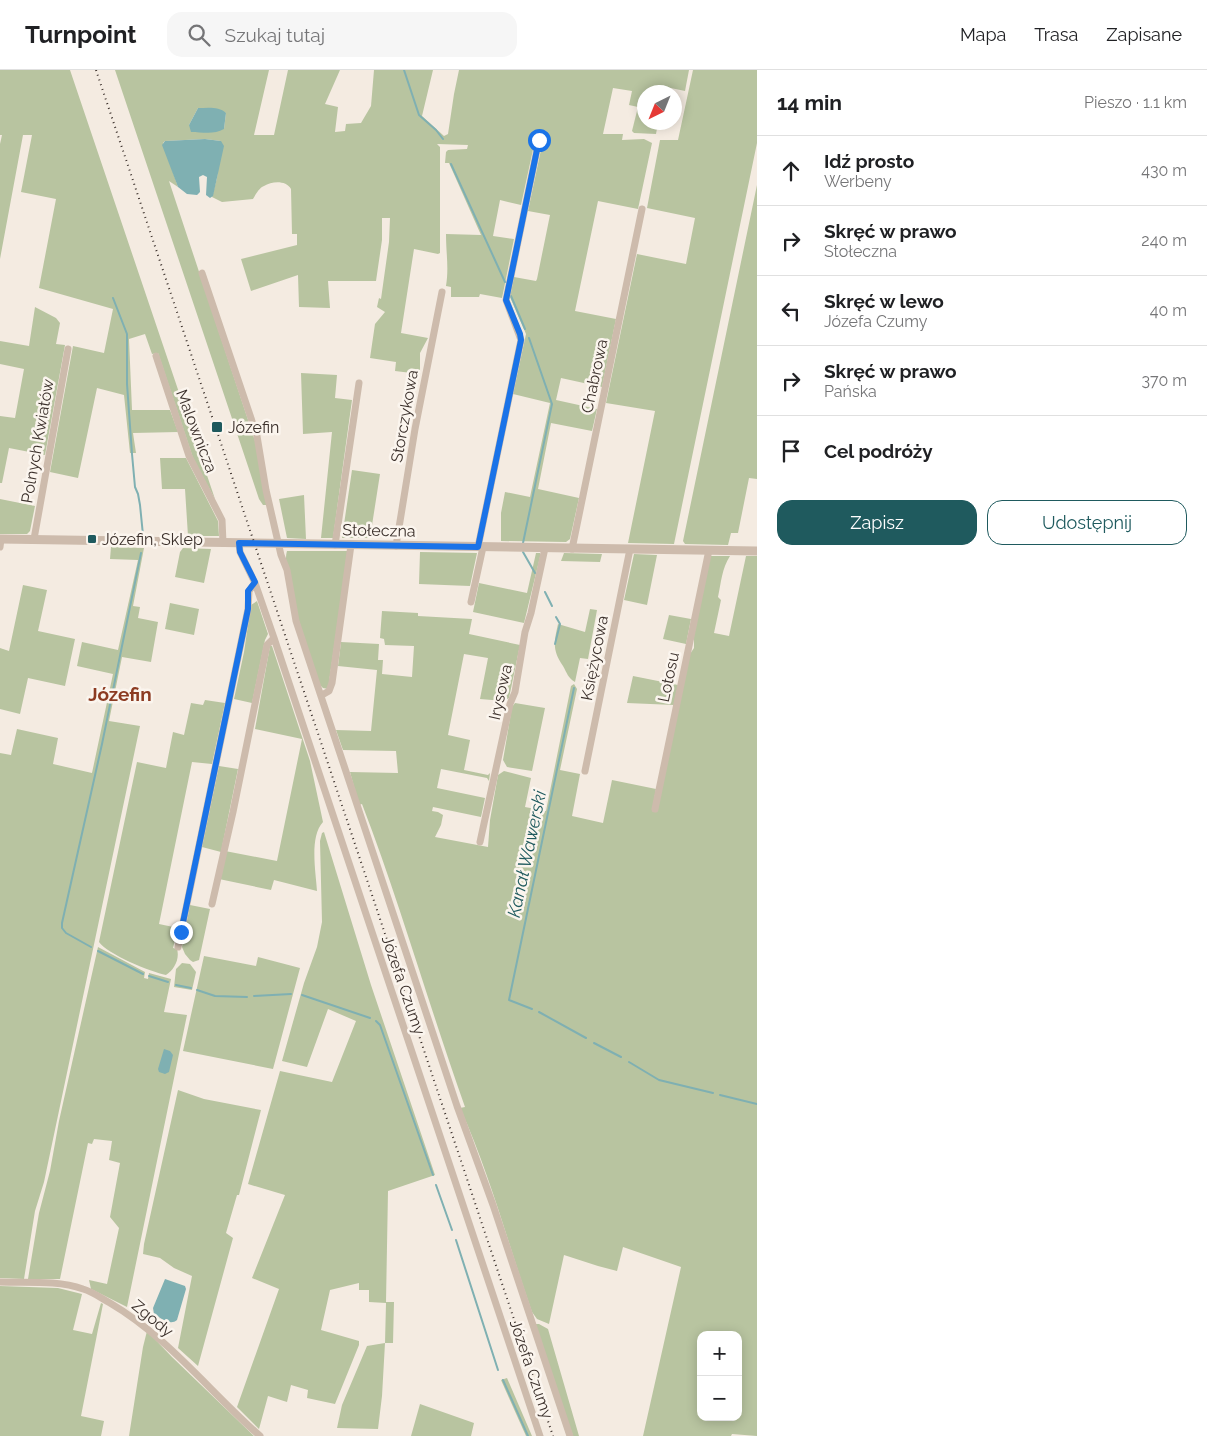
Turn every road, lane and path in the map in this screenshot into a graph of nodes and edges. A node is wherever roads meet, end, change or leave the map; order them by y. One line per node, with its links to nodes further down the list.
1 (539, 140): 16 (street)
2 (642, 209): 18 (street, Chabrowa)
3 (202, 273): 12 (street)
4 (442, 292): 15 (street, Storczykowa)
5 (68, 349): 8 (street, Polnych Kwiatów)
6 (156, 356): 10 (street, Malownicza)
7 (358, 383): 13 (street)
8 (34, 539): 9 (street, Stołeczna); 10 (street, Stołeczna)
9 (0, 542)
10 (223, 543): 11 (street, Stołeczna)
11 (239, 543): 12 (street, Stołeczna); 22 (street, Józefa Czumy)
12 (279, 544): 13 (street, Stołeczna); 25 (street)
13 (336, 545): 14 (street, Stołeczna)
14 (351, 545): 15 (street, Stołeczna); 25 (street)
15 (396, 546): 16 (street, Stołeczna)
16 (480, 547): 17 (street, Stołeczna); 23 (street)
17 (545, 548): 18 (street, Stołeczna); 28 (street, Irysowa)
18 (572, 548): 19 (street, Stołeczna)
19 (630, 549): 20 (street, Stołeczna); 26 (street, Księżycowa)
20 (709, 550): 21 (street, Stołeczna); 27 (street, Lotosu)
21 (757, 551)
22 (255, 582): 24 (street, Józefa Czumy); 30 (street)
23 (471, 602)
24 (274, 638): 29 (street); 33 (street, Józefa Czumy)
25 (322, 695): 34 (street)
26 (585, 771)
27 (655, 809)
28 (480, 842)
29 (212, 904)
30 (178, 947)
31 (0, 1282): 32 (street, Zgody)
32 (260, 1436)
33 (540, 1436)
34 (570, 1436)

